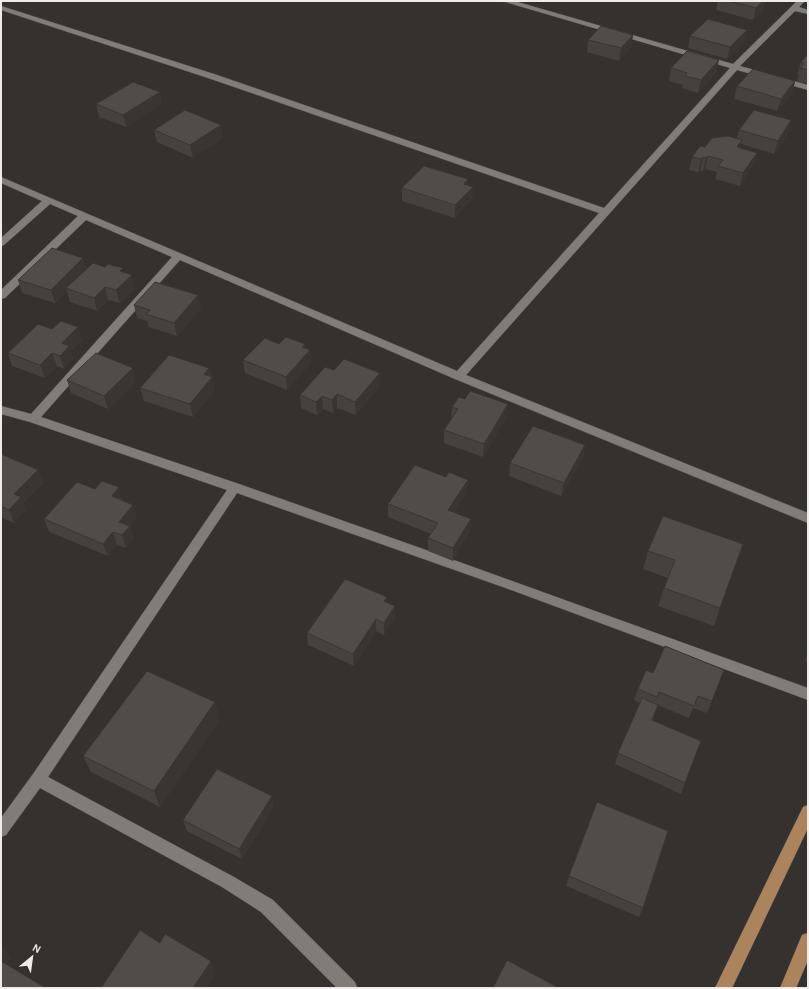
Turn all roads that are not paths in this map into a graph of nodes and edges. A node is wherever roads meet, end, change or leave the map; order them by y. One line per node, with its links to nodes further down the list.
1 (506, 1): 6 (street)
2 (801, 1): 4 (street)
3 (1, 8): 10 (street)
4 (794, 8): 5 (street); 6 (street)
5 (808, 12)
6 (734, 67): 7 (street); 10 (street)
7 (808, 88)
8 (1, 180): 9 (street)
9 (49, 200): 11 (street); 12 (street)
10 (606, 212): 15 (street)
11 (84, 216): 13 (street); 14 (street)
12 (1, 243)
13 (178, 256): 15 (street); 17 (street)
14 (1, 296)
15 (459, 376): 19 (street)
16 (1, 410): 17 (street)
17 (33, 419): 18 (street)
18 (235, 487): 20 (street); 21 (street)
19 (808, 518)
20 (808, 694)
21 (38, 779): 23 (street); 25 (street)
22 (808, 812): 26 (main road)
23 (1, 830)
24 (808, 941): 27 (main road)
25 (349, 988)
26 (723, 988)
27 (788, 988)

